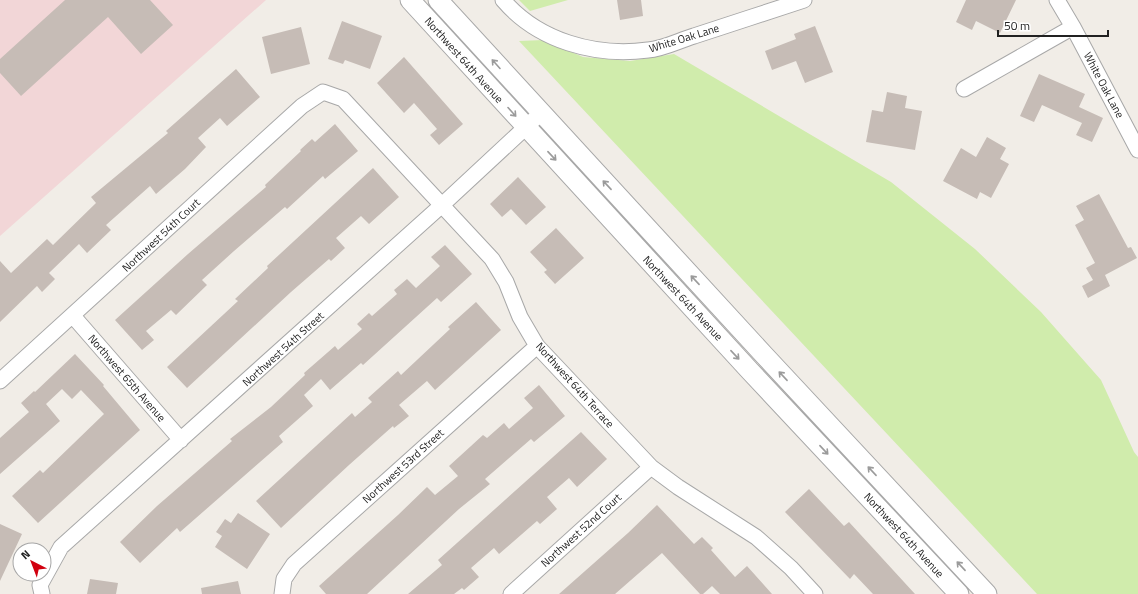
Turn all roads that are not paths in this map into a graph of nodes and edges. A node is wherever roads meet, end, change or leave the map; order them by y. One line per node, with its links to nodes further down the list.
1 (410, 0): 10 (street, Northwest 64th Avenue, one-way to 10)
2 (438, 0): 9 (street, Northwest 64th Avenue, one-way to 2)
3 (503, 0): 4 (street, White Oak Lane)
4 (804, 0)
5 (1057, 0): 6 (street, White Oak Lane)
6 (1073, 27): 7 (street); 11 (street, White Oak Lane)
7 (964, 89)
8 (323, 92): 12 (street, Northwest 64th Terrace); 13 (street, Northwest 54th Court)
9 (541, 113): 10 (street, Northwest 54th Street); 23 (street, Northwest 64th Avenue, one-way to 9)
10 (526, 127): 12 (street, Northwest 54th Street); 22 (street, Northwest 64th Avenue, one-way to 22)
11 (1138, 150)
12 (442, 206): 14 (street, Northwest 64th Terrace); 16 (street, Northwest 54th Street)
13 (73, 316): 15 (street, Northwest 54th Court); 16 (street, Northwest 65th Avenue)
14 (537, 346): 17 (street, Northwest 64th Terrace); 19 (street, Northwest 53rd Street)
15 (0, 381)
16 (181, 440): 18 (street, Northwest 54th Street)
17 (651, 467): 20 (street, Northwest 52nd Court); 21 (street, Northwest 64th Terrace)
18 (42, 594)
19 (282, 594)
20 (510, 594)
21 (815, 594)
22 (959, 594)
23 (987, 594)

